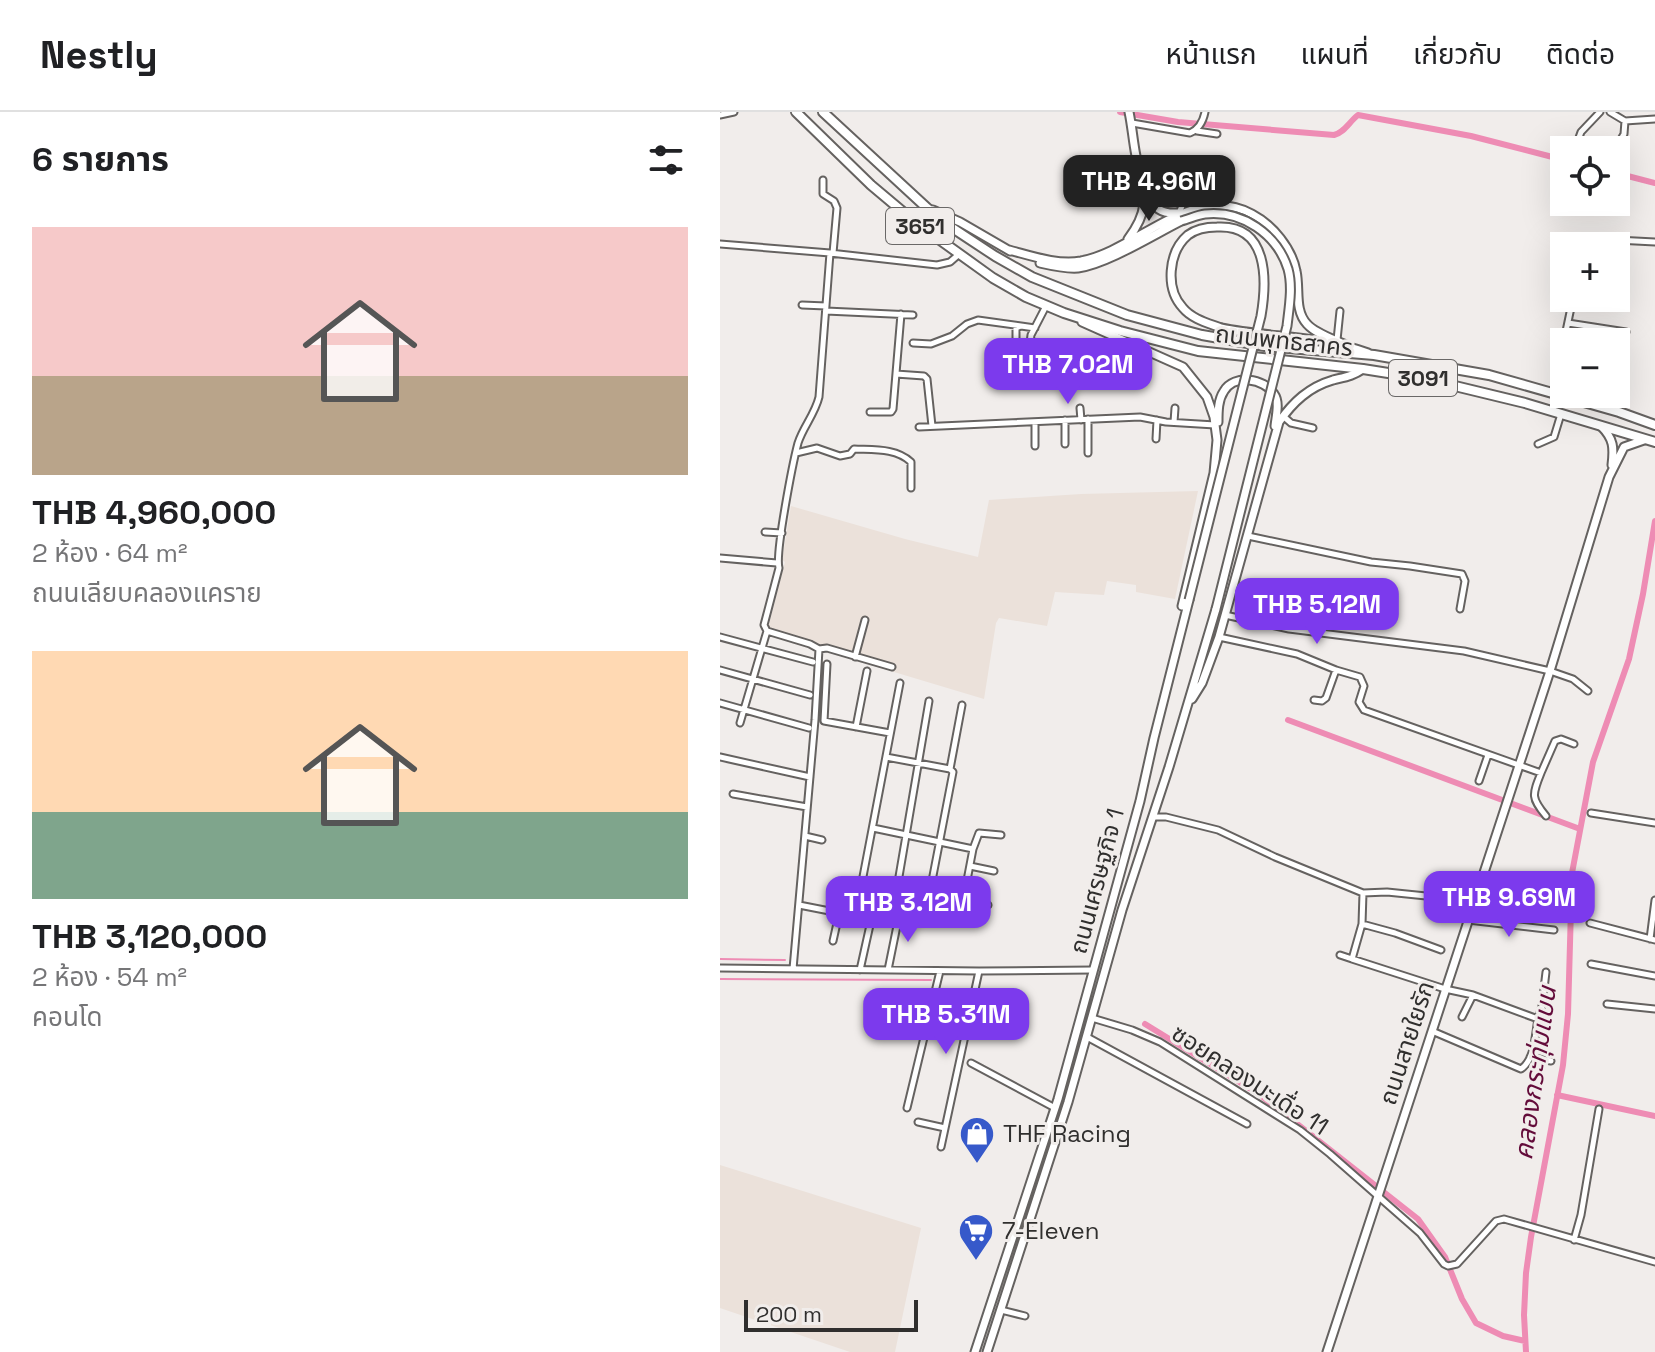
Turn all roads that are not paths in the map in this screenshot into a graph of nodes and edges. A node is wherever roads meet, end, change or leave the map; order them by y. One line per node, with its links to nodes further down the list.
1 (734, 112): 8 (street)
2 (796, 112): 27 (main road, ถนนพุทธสาคร / 3651)
3 (823, 112): 19 (main road, ถนนพุทธสาคร / 3651)
4 (1129, 112): 11 (main road)
5 (1205, 112): 12 (street)
6 (1600, 112): 14 (street)
7 (1610, 112): 10 (street)
8 (720, 115)
9 (1655, 119): 10 (street)
10 (1625, 121): 15 (street)
11 (1132, 123): 12 (street); 18 (main road)
12 (1196, 131): 13 (street)
13 (1217, 134)
14 (1580, 136)
15 (1623, 136)
16 (1189, 168): 20 (street)
17 (823, 180): 26 (street)
18 (1143, 184): 20 (main road); 24 (main road)
19 (927, 208): 25 (main road); 45 (main road, ถนนพุทธสาคร / 3651)
20 (1181, 215): 24 (main road); 25 (main road); 41 (main road); 107 (main road, ถนนเศรษฐกิจ 1 / 3091, bridge)
21 (1630, 241): 22 (street)
22 (1655, 242)
23 (720, 244): 26 (street)
24 (1120, 245): 25 (main road)
25 (1009, 250)
26 (832, 253): 27 (street); 30 (street)
27 (958, 255): 29 (main road, ถนนพุทธสาคร / 3651)
28 (802, 305): 30 (street)
29 (1046, 305): 33 (main road, ถนนพุทธสาคร / 3651); 38 (street)
30 (826, 308): 34 (street); 74 (street)
31 (1340, 311): 41 (street)
32 (1570, 312): 36 (street)
33 (1064, 313): 47 (main road, ถนนพุทธสาคร / 3651); 62 (main road)
34 (901, 314): 35 (street); 48 (street)
35 (913, 315)
36 (1568, 323): 39 (street); 40 (street)
37 (1021, 326): 38 (street); 42 (street); 46 (street)
38 (1035, 328): 44 (street)
39 (1567, 328)
40 (1600, 328)
41 (1337, 340): 43 (main road)
42 (913, 343)
43 (1350, 347): 45 (main road, 3091); 101 (main road, ถนนเศรษฐกิจ 1 / 3091, bridge)
44 (1029, 351)
45 (1374, 355): 49 (main road, 3091)
46 (1016, 358)
47 (1363, 369): 54 (main road, 3091); 55 (main road, 3091)
48 (896, 374): 53 (street); 64 (street)
49 (1550, 392)
50 (1080, 408): 56 (street)
51 (1175, 408): 60 (street)
52 (1605, 408): 63 (main road, 3091)
53 (870, 412)
54 (1561, 413): 61 (main road, 3091); 71 (street)
55 (1283, 416): 66 (street); 73 (main road, 3091)
56 (1084, 419): 57 (street); 58 (street); 75 (street)
57 (1065, 420): 59 (street); 70 (street)
58 (1157, 420): 60 (street); 67 (street)
59 (1035, 422): 64 (street); 72 (street)
60 (1174, 422): 62 (street)
61 (1600, 424): 69 (main road, 3091); 76 (main road, ถนนสายใยรัก)
62 (1215, 425): 68 (main road)
63 (1655, 425)
64 (932, 426): 65 (street)
65 (919, 427)
66 (1313, 428)
67 (1156, 439)
68 (1217, 440): 73 (main road); 101 (main road)
69 (1651, 440): 76 (main road, ถนนสายใยรัก)
70 (1065, 444)
71 (1538, 444)
72 (1035, 446)
73 (1272, 446): 80 (main road, 3091)
74 (796, 453): 77 (street); 79 (street)
75 (1088, 453)
76 (1611, 471): 98 (main road, ถนนสายใยรัก)
77 (911, 488)
78 (765, 532): 79 (street)
79 (782, 533): 82 (street)
80 (1248, 536): 83 (street); 84 (main road, 3091)
81 (720, 558): 82 (street)
82 (777, 563): 86 (street)
83 (1460, 609)
84 (1225, 615): 88 (main road, 3091); 98 (street)
85 (865, 620): 91 (street)
86 (767, 631): 89 (street); 90 (street)
87 (720, 637): 89 (street)
88 (1219, 637): 96 (street); 107 (main road, 3091)
89 (761, 649): 92 (street); 99 (street)
90 (819, 649): 91 (street); 122 (street)
91 (855, 657): 94 (street)
92 (813, 662)
93 (827, 664): 111 (street)
94 (892, 667)
95 (720, 670): 99 (street)
96 (1336, 670): 104 (street); 115 (street)
97 (867, 671): 111 (street)
98 (1550, 671): 102 (street); 119 (main road, ถนนสายใยรัก)
99 (753, 679): 103 (street); 109 (street)
100 (900, 683): 113 (street)
101 (1166, 691): 165 (main road, ถนนเศรษฐกิจ 1 / 3091)
102 (1588, 691)
103 (810, 695)
104 (1314, 700)
105 (929, 701): 118 (street)
106 (720, 703): 109 (street)
107 (1188, 704): 127 (main road, ถนนเศรษฐกิจ 1 / 3091)
108 (962, 705): 120 (street)
109 (744, 710): 110 (street); 112 (street)
110 (740, 723)
111 (856, 727): 113 (street)
112 (809, 728)
113 (890, 733): 117 (street)
114 (1574, 744): 121 (street)
115 (1489, 755): 119 (street); 123 (street)
116 (720, 757): 122 (street)
117 (886, 757): 118 (street); 130 (street)
118 (919, 763): 120 (street); 131 (street)
119 (1519, 765): 121 (street); 143 (main road, ถนนสายใยรัก)
120 (950, 769): 135 (street)
121 (1541, 773): 128 (street)
122 (810, 777): 125 (street)
123 (1479, 781)
124 (733, 794): 125 (street)
125 (807, 807): 133 (street)
126 (1591, 813): 129 (street)
127 (1152, 816): 139 (street); 175 (main road, ถนนเศรษฐกิจ 1 / 3091)
128 (1546, 816)
129 (1655, 823)
130 (873, 828): 131 (street); 149 (street)
131 (906, 835): 135 (street); 140 (street)
132 (1001, 835): 136 (street)
133 (805, 836): 134 (street); 144 (street)
134 (822, 840)
135 (940, 842): 136 (street); 148 (street)
136 (973, 849): 137 (street)
137 (970, 866): 138 (street); 141 (street)
138 (994, 871)
139 (1363, 893): 143 (street); 153 (street)
140 (895, 900)
141 (964, 900): 145 (street); 150 (street)
142 (1655, 900): 155 (street)
143 (1475, 901): 151 (main road, ถนนสายใยรัก)
144 (799, 905): 149 (street); 162 (street)
145 (988, 905)
146 (874, 907): 163 (street)
147 (900, 911): 164 (street)
148 (926, 912)
149 (839, 914): 156 (street)
150 (960, 917)
151 (1468, 920): 154 (street); 170 (main road, ถนนสายใยรัก)
152 (1590, 923): 155 (street)
153 (1362, 924): 157 (street); 159 (street)
154 (1554, 930)
155 (1653, 939)
156 (833, 941)
157 (1441, 950)
158 (1340, 955): 159 (street)
159 (1352, 959): 170 (street)
160 (1591, 964): 169 (street)
161 (720, 968): 162 (street)
162 (793, 969): 163 (street)
163 (860, 970): 164 (street)
164 (888, 970): 166 (street)
165 (1094, 970): 167 (street); 183 (main road, ถนนเศรษฐกิจ 1 / 3091)
166 (940, 971): 167 (street); 184 (street)
167 (979, 971): 188 (street)
168 (1546, 972): 176 (street)
169 (1655, 976)
170 (1445, 989): 171 (street); 177 (main road, ถนนสายใยรัก)
171 (1473, 995): 174 (street); 176 (street)
172 (1607, 1004): 173 (street)
173 (1655, 1009)
174 (1462, 1017)
175 (1092, 1018): 178 (main road, ถนนเศรษฐกิจ 1 / 3091); 190 (street, ซอยคลองมะเดื่อ 11)
176 (1538, 1019): 179 (street)
177 (1432, 1031): 179 (street); 190 (main road, ถนนสายใยรัก)
178 (1087, 1037): 182 (main road, ถนนเศรษฐกิจ 1 / 3091); 187 (street)
179 (1530, 1057): 180 (street)
180 (1551, 1061)
181 (971, 1063): 183 (street)
182 (1068, 1102): 183 (main road); 193 (main road, ถนนเศรษฐกิจ 1 / 3091)
183 (1056, 1103): 195 (main road, ถนนเศรษฐกิจ 1 / 3091)
184 (907, 1108)
185 (1599, 1109): 191 (street)
186 (918, 1122): 188 (street)
187 (1247, 1124)
188 (945, 1128): 189 (street)
189 (941, 1147)
190 (1377, 1198): 191 (street, ซอยคลองมะเดื่อ 11); 197 (main road, ถนนสายใยรัก)
191 (1574, 1240): 192 (street, ซอยคลองมะเดื่อ 11)
192 (1655, 1262)
193 (1001, 1310): 194 (street); 196 (main road, ถนนเศรษฐกิจ 1 / 3091)
194 (1025, 1316)
195 (975, 1352)
196 (987, 1352)
197 (1327, 1352)

